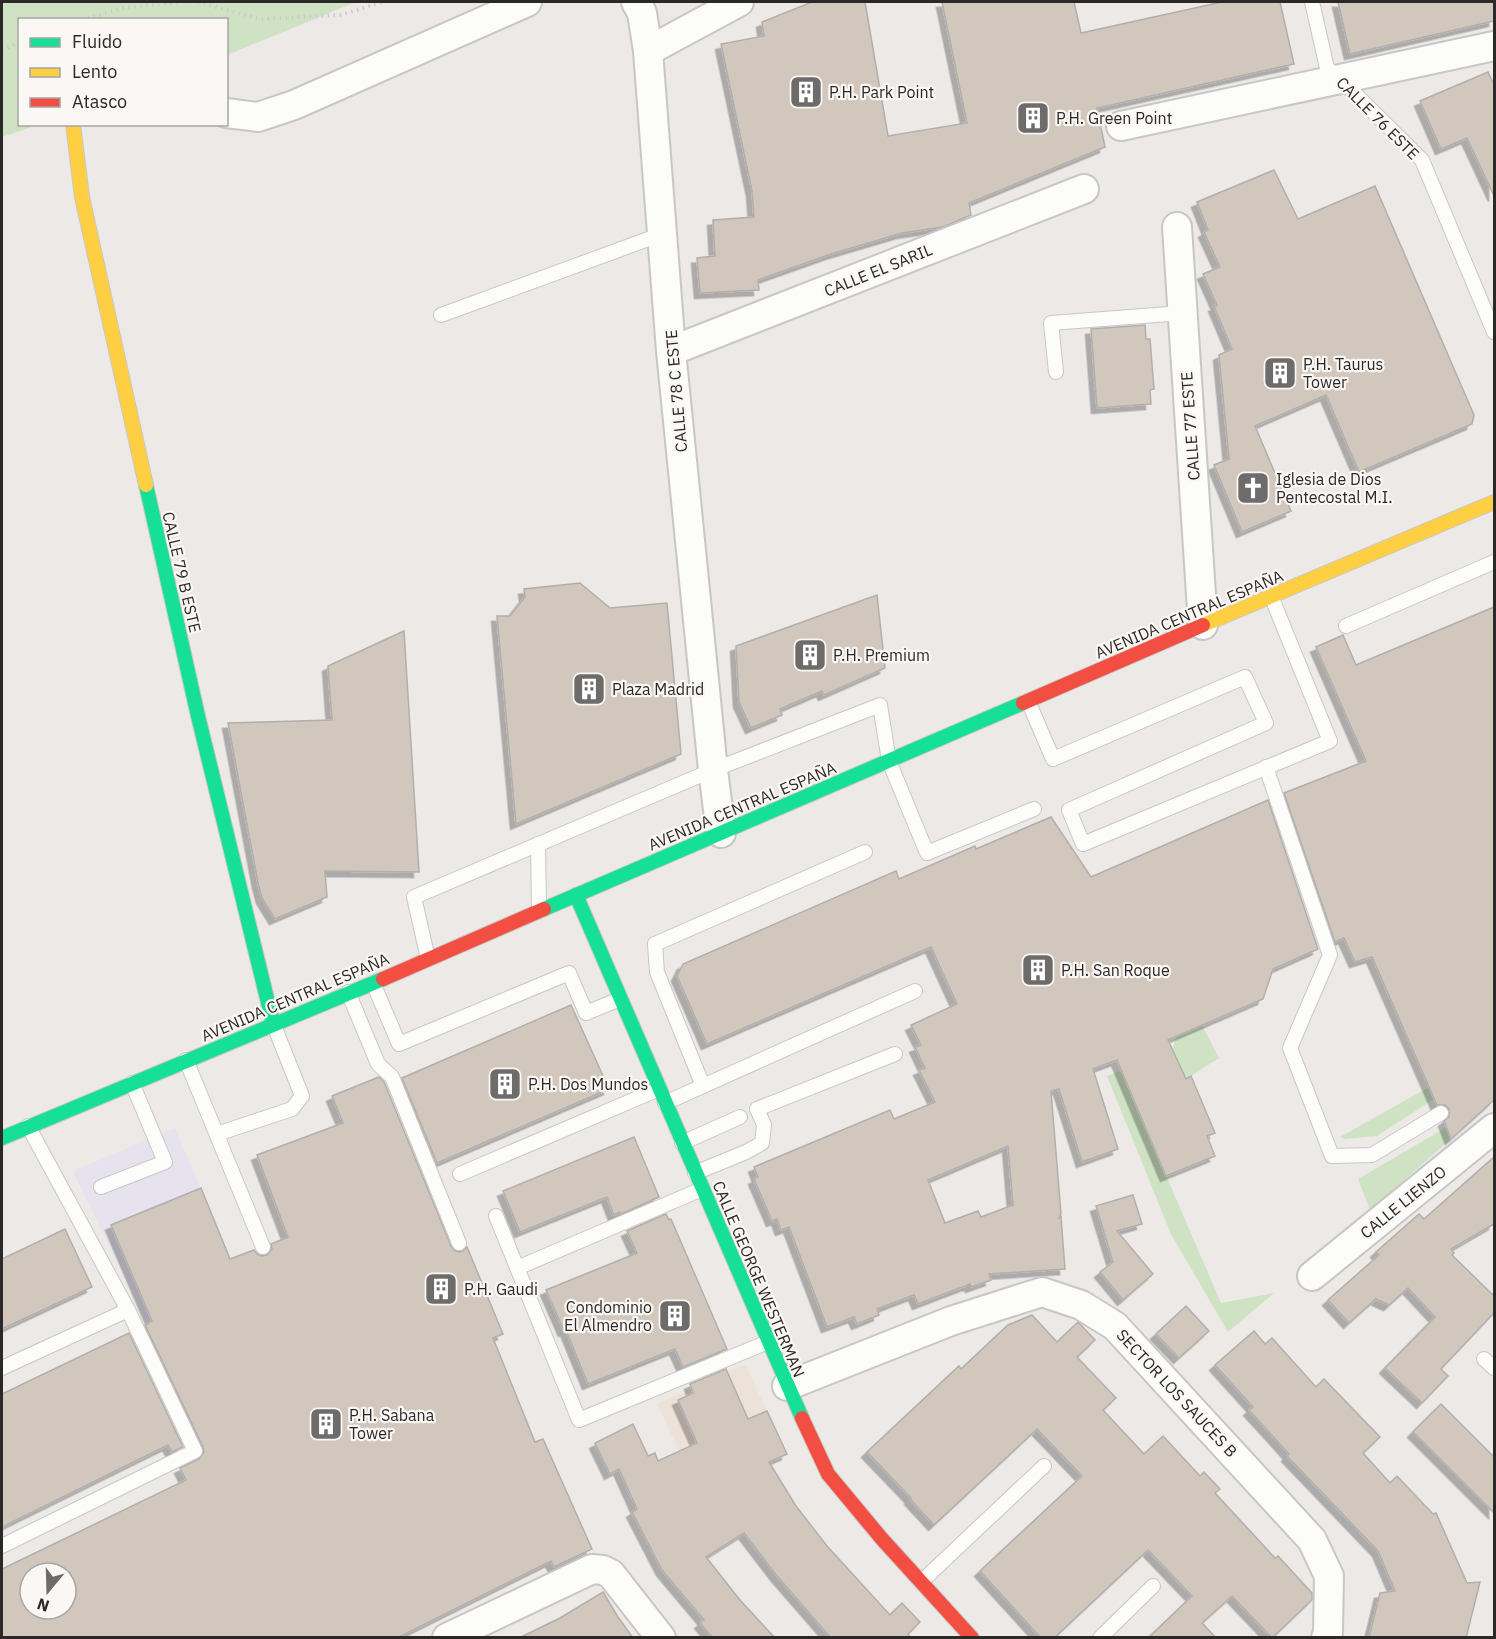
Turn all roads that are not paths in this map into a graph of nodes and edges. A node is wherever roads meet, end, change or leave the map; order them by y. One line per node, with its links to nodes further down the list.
1 (527, 2): 8 (street)
2 (636, 2): 6 (street, CALLE 78 C ESTE)
3 (739, 2): 6 (street)
4 (1312, 2): 7 (lane, CALLE 76 ESTE)
5 (1494, 46): 7 (street)
6 (648, 51): 13 (street, CALLE 78 C ESTE)
7 (1340, 79): 10 (street); 16 (lane, CALLE 76 ESTE)
8 (228, 113)
9 (73, 126): 39 (street, CALLE 79 B ESTE)
10 (1120, 126)
11 (1084, 189): 17 (street, CALLE EL SARIL)
12 (1177, 227): 14 (street, CALLE 77 ESTE)
13 (662, 234): 15 (lane); 17 (street, CALLE 78 C ESTE)
14 (1182, 313): 18 (lane); 22 (street, CALLE 77 ESTE)
15 (441, 315)
16 (1494, 332)
17 (671, 351): 27 (street, CALLE 78 C ESTE)
18 (1056, 372)
19 (1494, 502): 21 (street, AVENIDA CENTRAL ESPAÑA)
20 (1494, 562): 23 (lane)
21 (1271, 596): 22 (street, AVENIDA CENTRAL ESPAÑA); 26 (lane)
22 (1203, 625): 24 (street, AVENIDA CENTRAL ESPAÑA)
23 (1346, 626)
24 (1028, 701): 25 (street, AVENIDA CENTRAL ESPAÑA); 26 (lane)
25 (889, 761): 27 (lane); 28 (lane); 29 (street, AVENIDA CENTRAL ESPAÑA)
26 (1266, 767): 46 (lane)
27 (713, 770): 29 (street, CALLE 78 C ESTE); 30 (lane)
28 (1034, 809)
29 (721, 833): 32 (street, AVENIDA CENTRAL ESPAÑA)
30 (538, 844): 33 (lane); 34 (lane)
31 (865, 852): 43 (lane)
32 (576, 895): 33 (street, AVENIDA CENTRAL ESPAÑA); 38 (street, CALLE GEORGE WESTERMAN)
33 (539, 911): 34 (street, AVENIDA CENTRAL ESPAÑA)
34 (428, 959): 35 (street, AVENIDA CENTRAL ESPAÑA)
35 (373, 982): 37 (street, AVENIDA CENTRAL ESPAÑA); 38 (lane)
36 (915, 991): 43 (lane)
37 (348, 992): 39 (street, AVENIDA CENTRAL ESPAÑA); 58 (lane)
38 (620, 999): 44 (street, CALLE GEORGE WESTERMAN)
39 (273, 1023): 41 (street, AVENIDA CENTRAL ESPAÑA); 50 (lane)
40 (895, 1054): 54 (lane)
41 (186, 1060): 42 (street, AVENIDA CENTRAL ESPAÑA); 50 (lane)
42 (132, 1083): 48 (street, AVENIDA CENTRAL ESPAÑA); 55 (lane)
43 (703, 1086): 45 (lane)
44 (659, 1089): 45 (street, CALLE GEORGE WESTERMAN); 53 (lane)
45 (665, 1103): 52 (street, CALLE GEORGE WESTERMAN)
46 (1441, 1113)
47 (740, 1117): 52 (lane)
48 (28, 1126): 51 (street, AVENIDA CENTRAL ESPAÑA); 62 (lane)
49 (1494, 1128): 61 (street, CALLE LIENZO)
50 (216, 1134): 59 (lane)
51 (2, 1138)
52 (682, 1143): 54 (street, CALLE GEORGE WESTERMAN)
53 (460, 1173)
54 (695, 1173): 56 (street, CALLE GEORGE WESTERMAN)
55 (101, 1187)
56 (702, 1189): 60 (lane); 63 (street, CALLE GEORGE WESTERMAN)
57 (496, 1216): 60 (lane)
58 (459, 1243)
59 (263, 1246)
60 (517, 1268): 63 (lane)
61 (1312, 1276)
62 (128, 1310): 64 (lane); 67 (lane)
63 (768, 1342): 65 (street, CALLE GEORGE WESTERMAN)
64 (2, 1368)
65 (787, 1386): 68 (street, CALLE GEORGE WESTERMAN); 74 (street, SECTOR LOS SAUCES B)
66 (1044, 1466): 68 (lane)
67 (2, 1546)
68 (921, 1582): 72 (street, CALLE GEORGE WESTERMAN)
69 (1153, 1586): 73 (lane)
70 (447, 1638): 71 (street)
71 (661, 1638)
72 (972, 1638)
73 (1100, 1638)
74 (1326, 1638)

